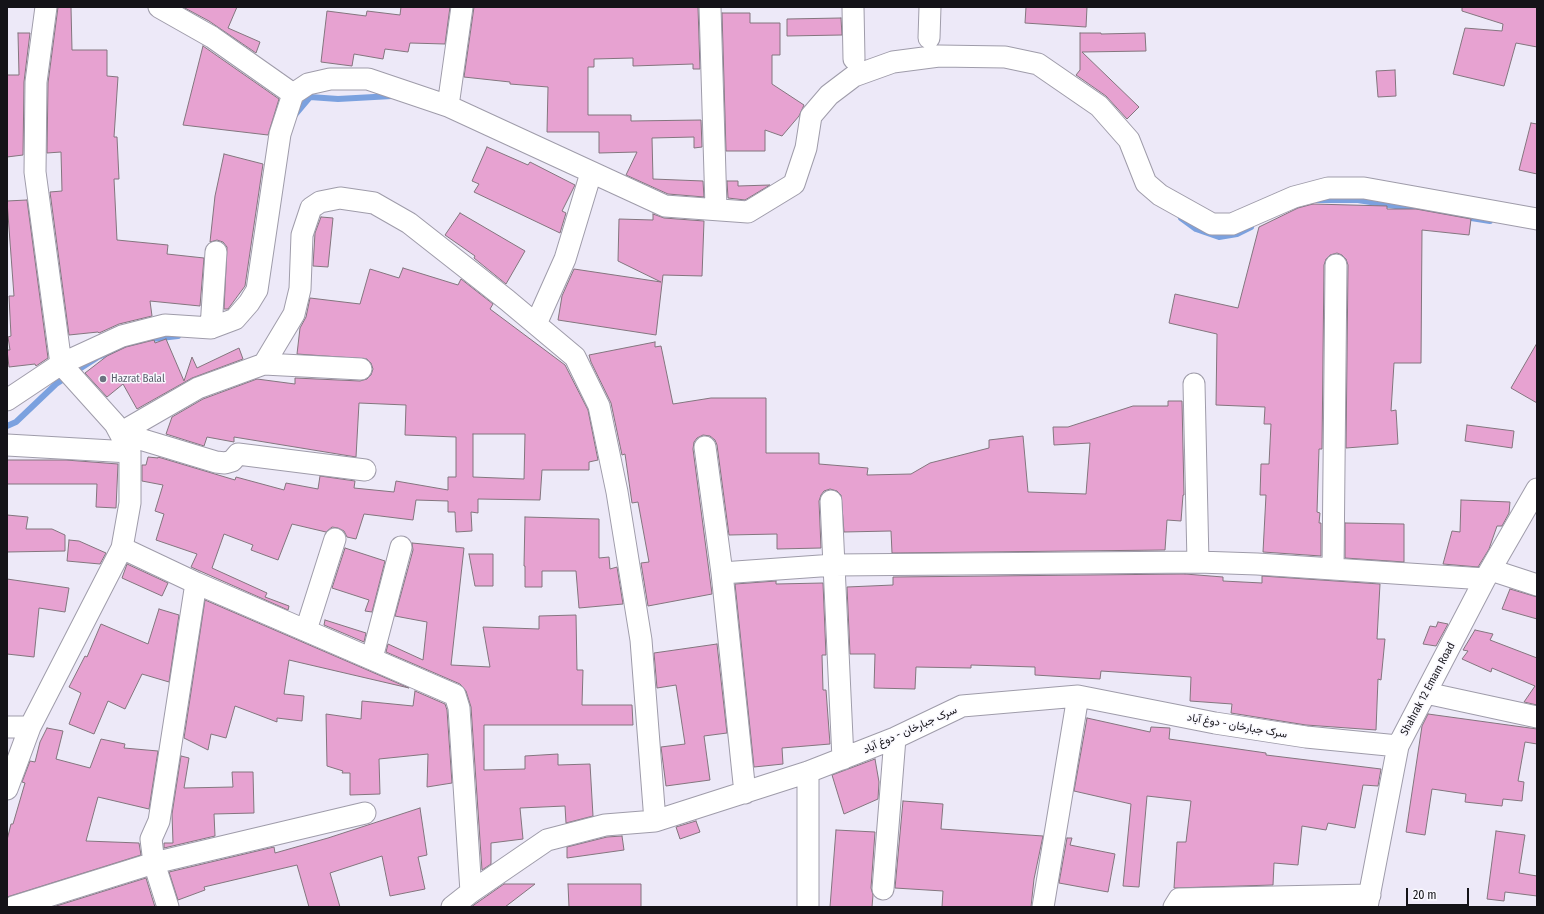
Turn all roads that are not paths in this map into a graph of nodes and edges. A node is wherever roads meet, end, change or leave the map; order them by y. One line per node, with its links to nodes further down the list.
1 (46, 7): 18 (street)
2 (159, 7): 9 (street)
3 (462, 7): 10 (street)
4 (710, 7): 12 (street)
5 (853, 7): 8 (street)
6 (930, 7): 7 (street)
7 (930, 38)
8 (854, 59)
9 (293, 94): 10 (street); 17 (street)
10 (448, 106): 11 (street)
11 (591, 173): 12 (street); 16 (street)
12 (716, 208): 13 (street)
13 (1537, 219)
14 (216, 252): 17 (street)
15 (1336, 265): 35 (street)
16 (536, 324): 19 (street); 54 (street)
17 (211, 328): 18 (street)
18 (61, 364): 22 (street); 23 (street)
19 (264, 364): 20 (street); 23 (street)
20 (361, 369)
21 (1194, 384): 33 (street)
22 (7, 400)
23 (120, 433): 26 (street); 27 (street)
24 (7, 445): 26 (street)
25 (704, 447): 36 (street)
26 (130, 452): 32 (street)
27 (365, 470)
28 (1537, 489): 37 (street, Shahrak 12 Emam Road)
29 (831, 501): 34 (street)
30 (335, 539): 40 (street)
31 (401, 547): 41 (street)
32 (122, 548): 38 (street); 45 (street)
33 (1198, 562): 34 (street); 35 (street)
34 (834, 565): 36 (street); 49 (street)
35 (1333, 569): 37 (street)
36 (722, 573): 52 (street)
37 (1488, 574): 39 (street); 42 (street, Shahrak 12 Emam Road)
38 (196, 583): 40 (street); 55 (street)
39 (1537, 585)
40 (306, 630): 41 (street)
41 (372, 658): 57 (street)
42 (1426, 693): 44 (street); 48 (street, Shahrak 12 Emam Road)
43 (1078, 696): 47 (street, سرک جبارخان - دوغ آباد); 48 (street, سرک جبارخان - دوغ آباد); 63 (street)
44 (1537, 717)
45 (30, 726): 46 (street); 51 (street)
46 (7, 727)
47 (895, 738): 49 (street, سرک جبارخان - دوغ آباد); 56 (street)
48 (1398, 746): 58 (street, Shahrak 12 Emam Road)
49 (843, 759): 50 (street, سرک جبارخان - دوغ آباد)
50 (808, 772): 52 (street, سرک جبارخان - دوغ آباد); 62 (street)
51 (7, 788)
52 (745, 793): 54 (street, سرک جبارخان - دوغ آباد)
53 (365, 813): 55 (street)
54 (655, 821): 57 (street, سرک جبارخان - دوغ آباد)
55 (154, 863): 59 (street); 60 (street)
56 (882, 889)
57 (471, 892): 61 (street, سرک جبارخان - دوغ آباد)
58 (1368, 901): 64 (street)
59 (13, 907)
60 (168, 907)
61 (452, 907)
62 (808, 907)
63 (1043, 907)
64 (1174, 907)

